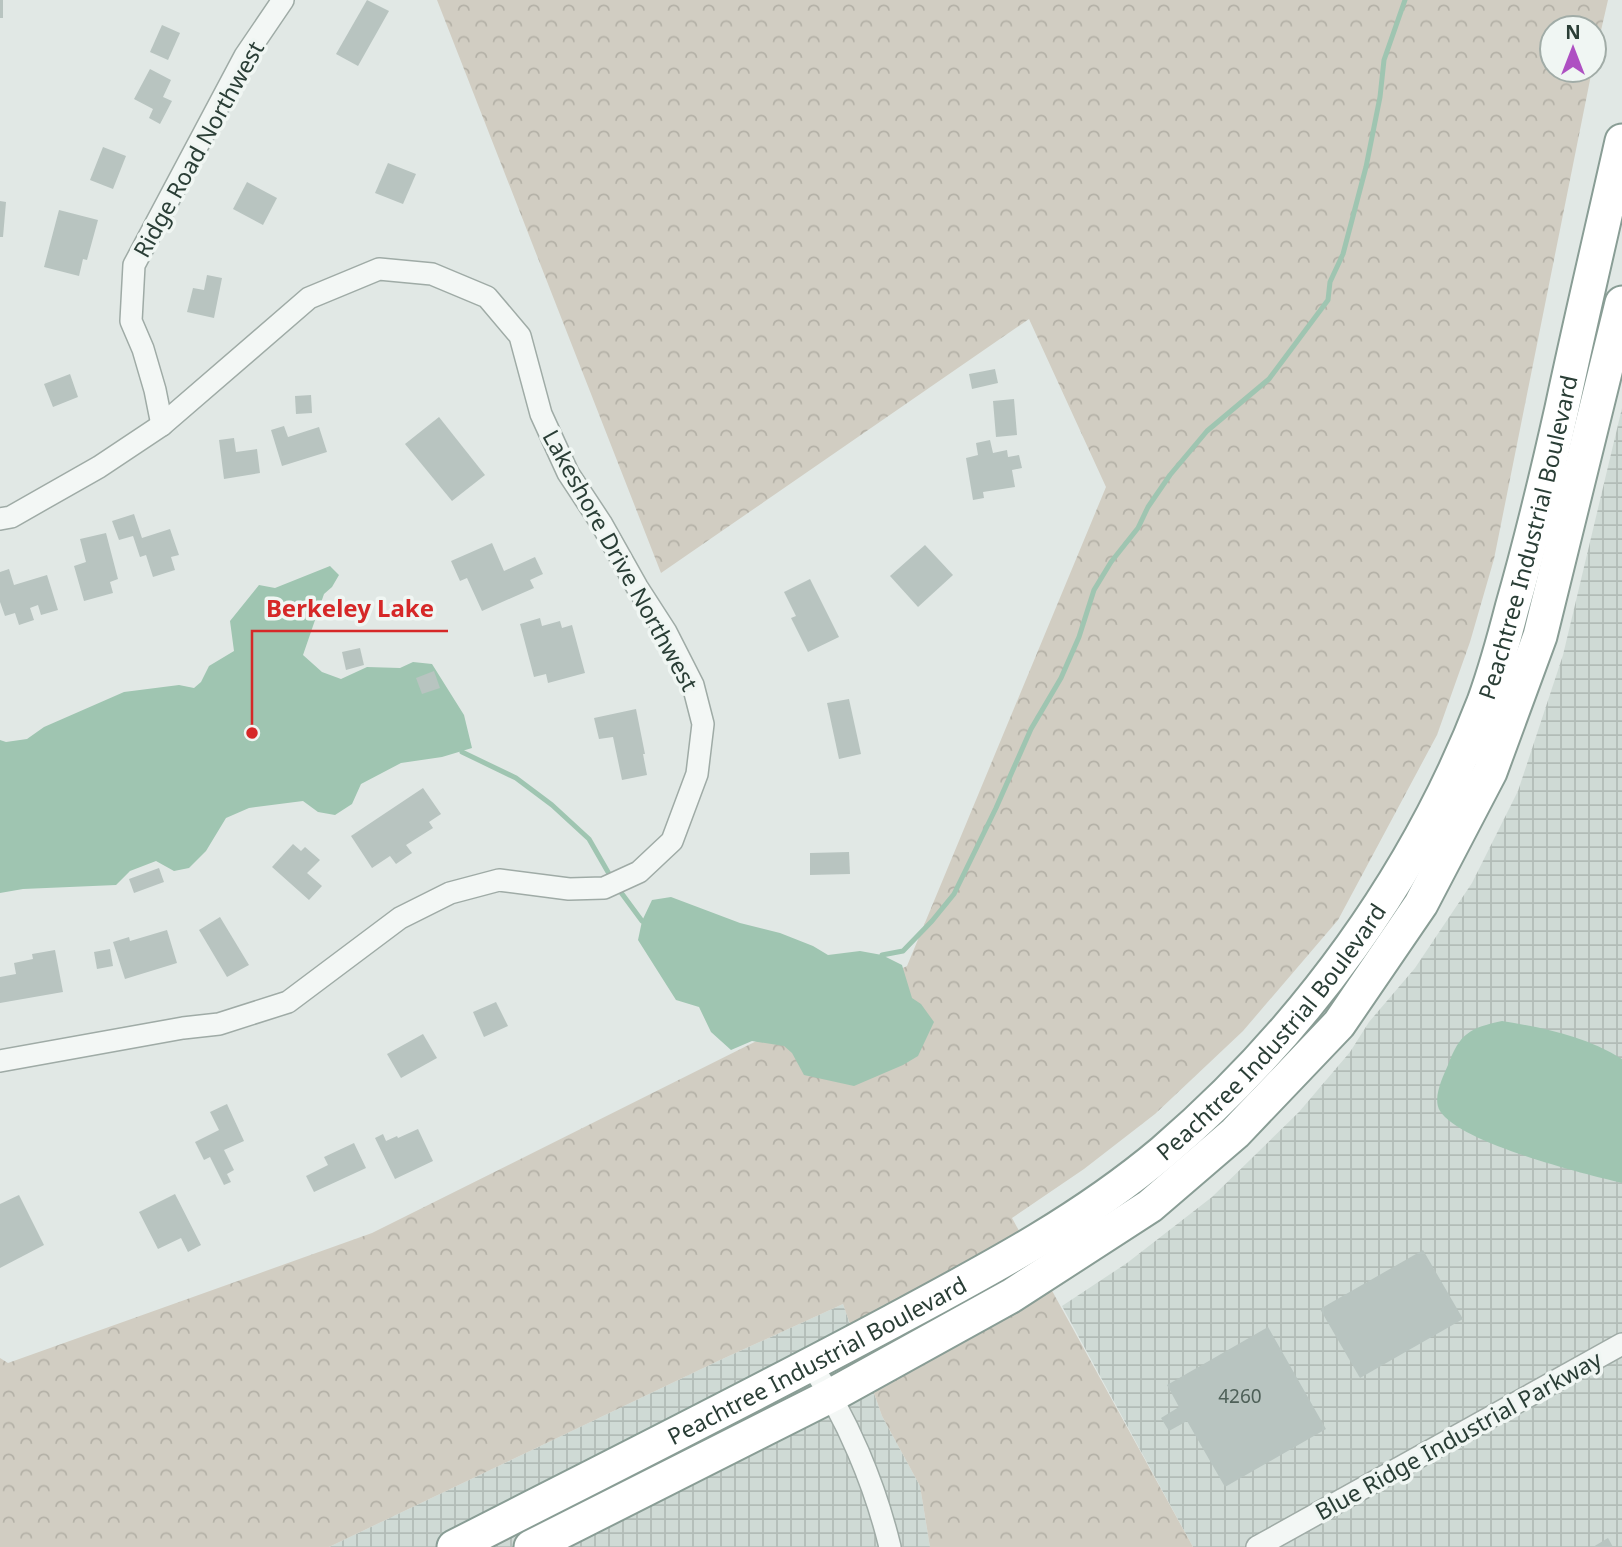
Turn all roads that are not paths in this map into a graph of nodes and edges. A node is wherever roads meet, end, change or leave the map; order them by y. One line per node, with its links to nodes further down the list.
1 (283, 0): 4 (street, Ridge Road Northwest)
2 (1622, 141): 8 (highway, Peachtree Industrial Boulevard)
3 (1622, 303): 9 (highway, Peachtree Industrial Boulevard)
4 (162, 425): 5 (street, Lakeshore Drive Northwest); 6 (street, Lakeshore Drive Northwest)
5 (0, 519)
6 (0, 1061)
7 (1622, 1344): 13 (street, Blue Ridge Industrial Parkway)
8 (811, 1365): 9 (street); 10 (highway, Peachtree Industrial Boulevard)
9 (832, 1395): 11 (highway, Peachtree Industrial Boulevard); 12 (street)
10 (454, 1547)
11 (531, 1547)
12 (890, 1547)
13 (1257, 1547)

